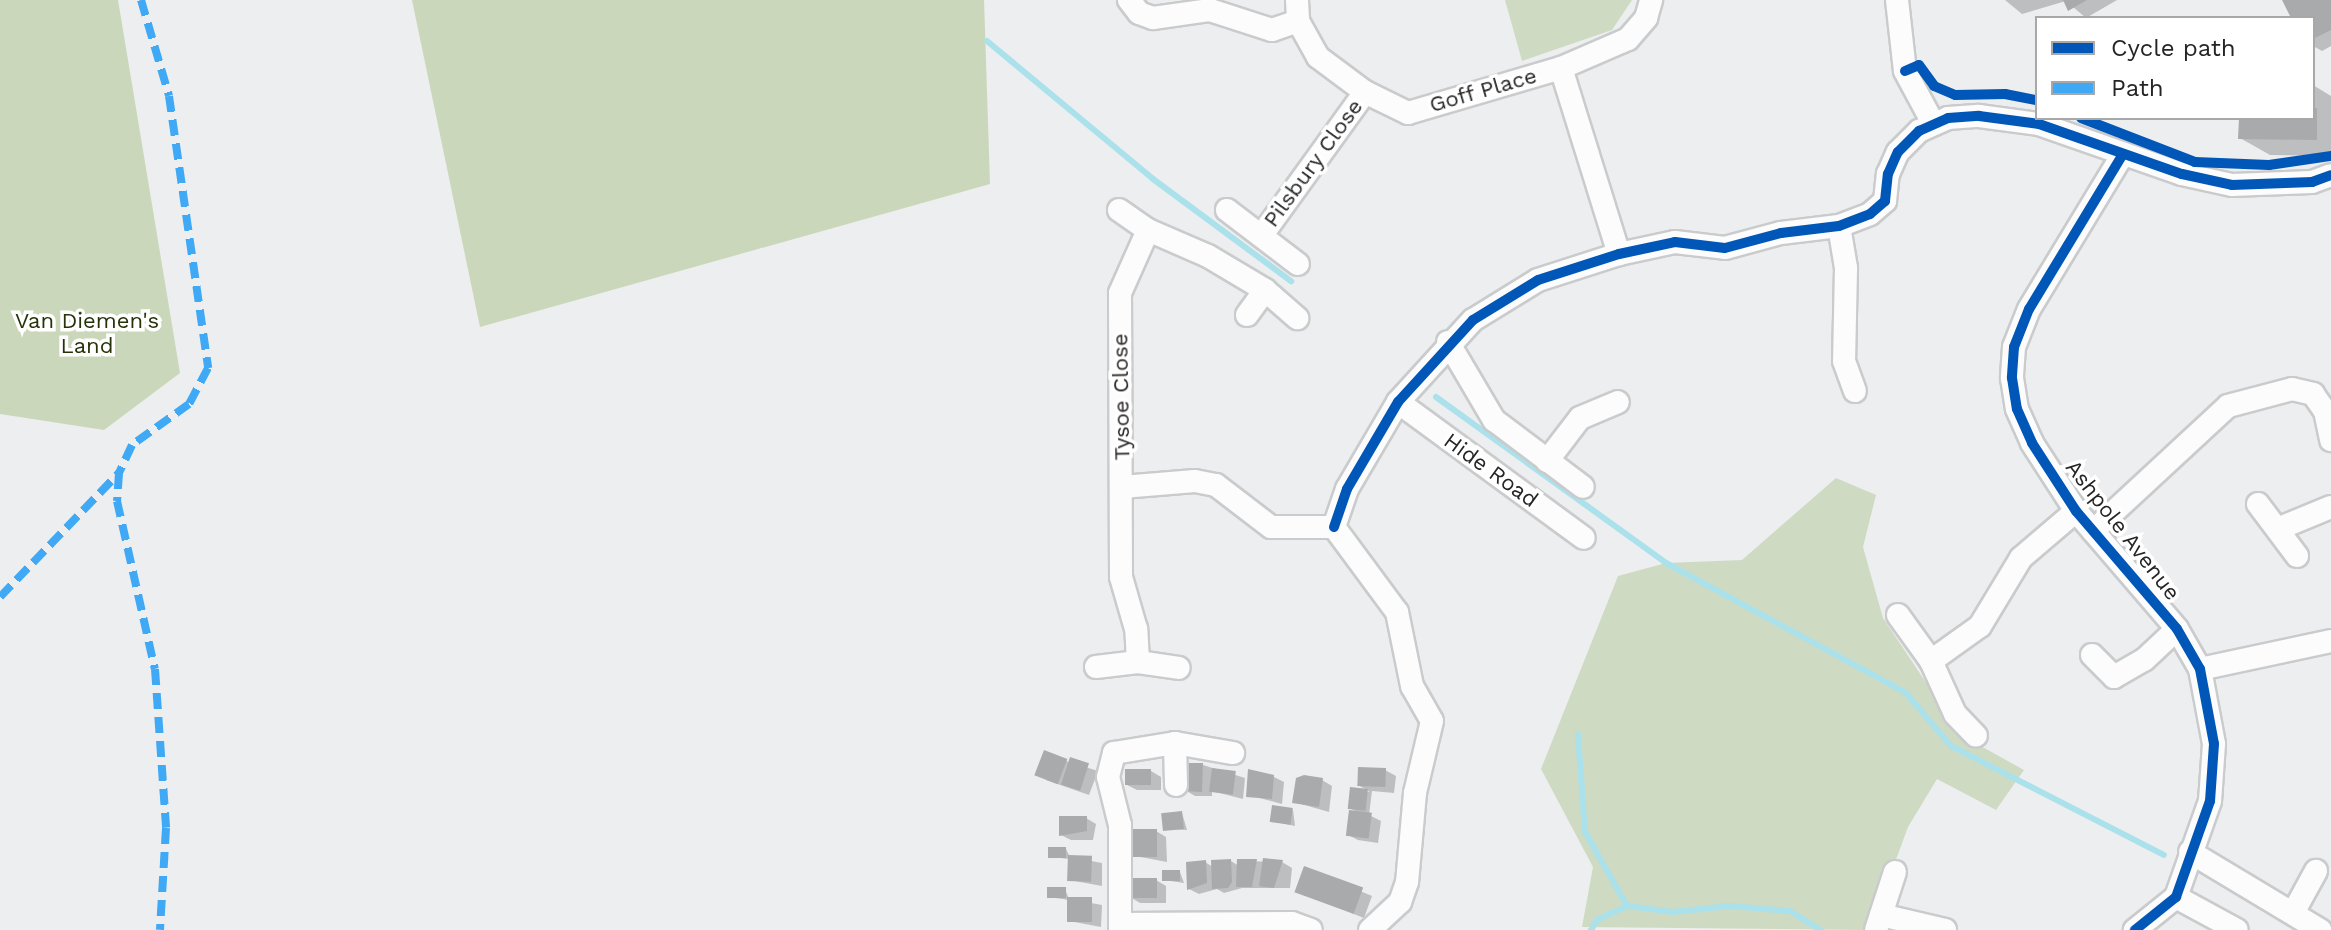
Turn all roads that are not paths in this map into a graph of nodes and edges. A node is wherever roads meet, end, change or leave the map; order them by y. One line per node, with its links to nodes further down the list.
1 (1129, 0): 4 (street)
2 (1651, 0): 5 (street, Goff Place)
3 (1897, 0): 7 (street)
4 (1298, 11): 6 (street, Goff Place)
5 (1561, 68): 6 (street, Goff Place); 15 (street)
6 (1365, 92): 14 (street, Pilsbury Close)
7 (1933, 123): 8 (street); 12 (street)
8 (2123, 154): 9 (street); 30 (street, Ashpole Avenue)
9 (2331, 175)
10 (1119, 210): 13 (street)
11 (1227, 210): 14 (street, Pilsbury Close)
12 (1839, 226): 15 (street); 21 (street)
13 (1148, 230): 17 (street); 26 (street, Tysoe Close)
14 (1262, 235): 16 (street, Pilsbury Close)
15 (1619, 254): 20 (street)
16 (1298, 264)
17 (1265, 290): 18 (street); 19 (street)
18 (1247, 315)
19 (1297, 318)
20 (1448, 342): 22 (street); 25 (street)
21 (1855, 391)
22 (1398, 402): 31 (street); 34 (street, Hide Road)
23 (1618, 402): 25 (street)
24 (2331, 440): 33 (street)
25 (1547, 461): 27 (street)
26 (1122, 487): 31 (street, Tysoe Close); 41 (street)
27 (1583, 487)
28 (2258, 504): 32 (street)
29 (2331, 507): 32 (street)
30 (2076, 511): 33 (street, Ashpole Avenue); 40 (street)
31 (1334, 527): 57 (street)
32 (2280, 528): 35 (street)
33 (2093, 531): 37 (street, Ashpole Avenue)
34 (1584, 538)
35 (2297, 556)
36 (1898, 615): 40 (street)
37 (2177, 629): 39 (street, Ashpole Avenue); 44 (street, Ashpole Avenue)
38 (2331, 641): 44 (street)
39 (2092, 655)
40 (1931, 661): 45 (street)
41 (1138, 662): 42 (street); 43 (street)
42 (1096, 667)
43 (1179, 668)
44 (2200, 669): 49 (street, Ashpole Avenue)
45 (1976, 736)
46 (1175, 743): 47 (street); 48 (street); 55 (street)
47 (1233, 753)
48 (1176, 785)
49 (2190, 852): 52 (street, Ashpole Avenue); 53 (street)
50 (2316, 871): 53 (street)
51 (1895, 872): 54 (street)
52 (2176, 897): 59 (street); 60 (street)
53 (2293, 913): 61 (street)
54 (1878, 922): 58 (street)
55 (1121, 927): 56 (street)
56 (1311, 930)
57 (1370, 930)
58 (1945, 930)
59 (2135, 930)
60 (2237, 930)
61 (2320, 930)

